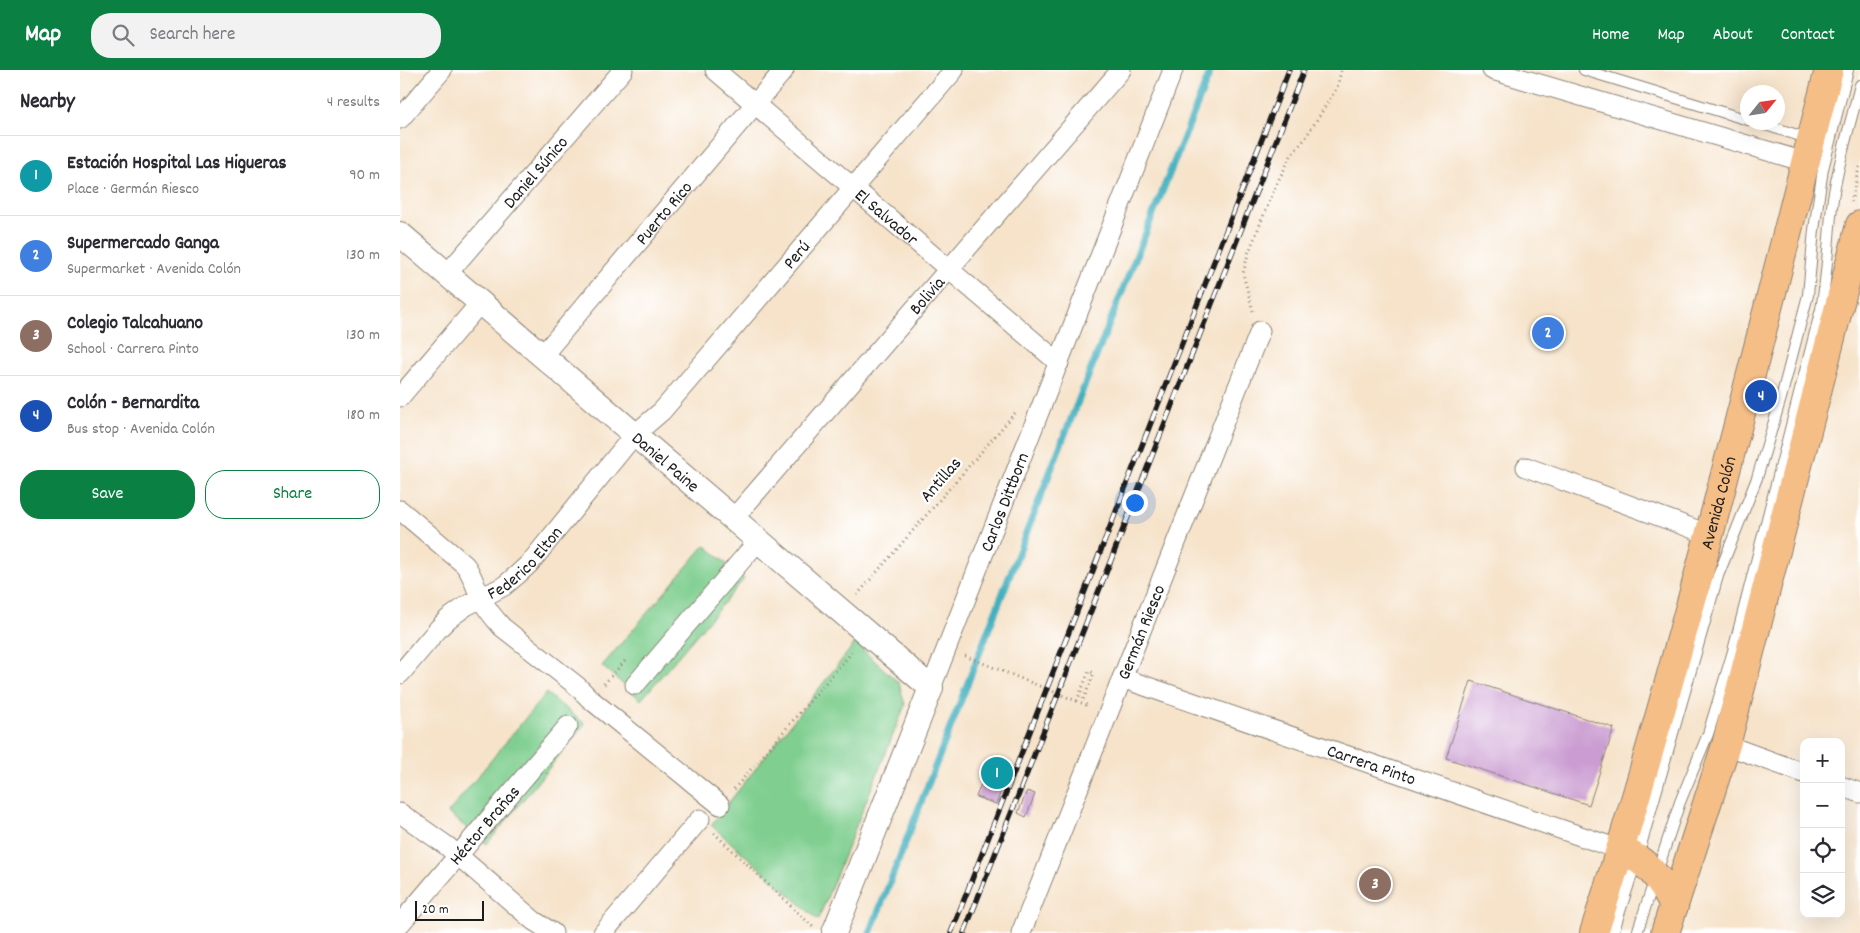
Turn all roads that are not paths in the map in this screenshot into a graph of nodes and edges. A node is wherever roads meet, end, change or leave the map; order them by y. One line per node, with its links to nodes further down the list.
1 (442, 70): 15 (street)
2 (715, 70): 13 (street, El Salvador)
3 (784, 70): 13 (street, Puerto Rico)
4 (954, 70): 18 (street, Perú)
5 (1121, 70): 21 (street, Bolivia)
6 (1174, 70): 26 (street, Carlos Dittborn)
7 (1492, 70): 17 (street)
8 (1584, 70): 14 (lane)
9 (1829, 70): 17 (main road, Avenida Colón)
10 (1848, 70): 48 (lane)
11 (617, 72): 22 (street, Daniel Súnico)
12 (1860, 85): 48 (lane)
13 (755, 104): 18 (street, El Salvador); 25 (street, Puerto Rico)
14 (1740, 118)
15 (400, 119)
16 (1770, 130): 17 (lane)
17 (1808, 151): 32 (main road, Avenida Colón)
18 (853, 188): 21 (street, El Salvador); 28 (street, Perú)
19 (1860, 225): 40 (main road)
20 (400, 234): 22 (street, Daniel Paine)
21 (949, 269): 26 (street, El Salvador); 31 (street, Bolivia)
22 (447, 274): 23 (street, Daniel Paine)
23 (480, 302): 25 (street, Daniel Paine); 27 (street)
24 (1260, 331): 36 (street, Germán Riesco)
25 (542, 356): 28 (street, Daniel Paine)
26 (1058, 363): 38 (street, Carlos Dittborn)
27 (400, 397)
28 (634, 435): 31 (street, Daniel Paine); 34 (street, Federico Elton)
29 (1526, 467): 32 (street)
30 (400, 510): 34 (street)
31 (733, 519): 33 (street, Daniel Paine)
32 (1710, 534): 48 (main road, Avenida Colón)
33 (758, 540): 37 (street); 38 (street, Daniel Paine)
34 (481, 599): 35 (street, Federico Elton); 44 (street)
35 (400, 674)
36 (1122, 678): 48 (street, Carrera Pinto); 54 (street, Germán Riesco)
37 (635, 685)
38 (931, 688): 53 (street, Carlos Dittborn)
39 (568, 726): 47 (street, Héctor Brañas)
40 (1726, 745): 41 (street); 49 (main road)
41 (1800, 772)
42 (1845, 787): 43 (street)
43 (1860, 793)
44 (720, 805)
45 (400, 812): 47 (street)
46 (700, 819): 52 (street)
47 (458, 856): 50 (street, Héctor Brañas); 51 (street)
48 (1638, 861): 49 (main road); 55 (main road, Avenida Colón); 56 (lane); 57 (lane)
49 (1674, 906): 58 (main road)
50 (400, 924)
51 (553, 933)
52 (603, 933)
53 (834, 933)
54 (1021, 933)
55 (1594, 933)
56 (1613, 933)
57 (1637, 933)
58 (1665, 933)

